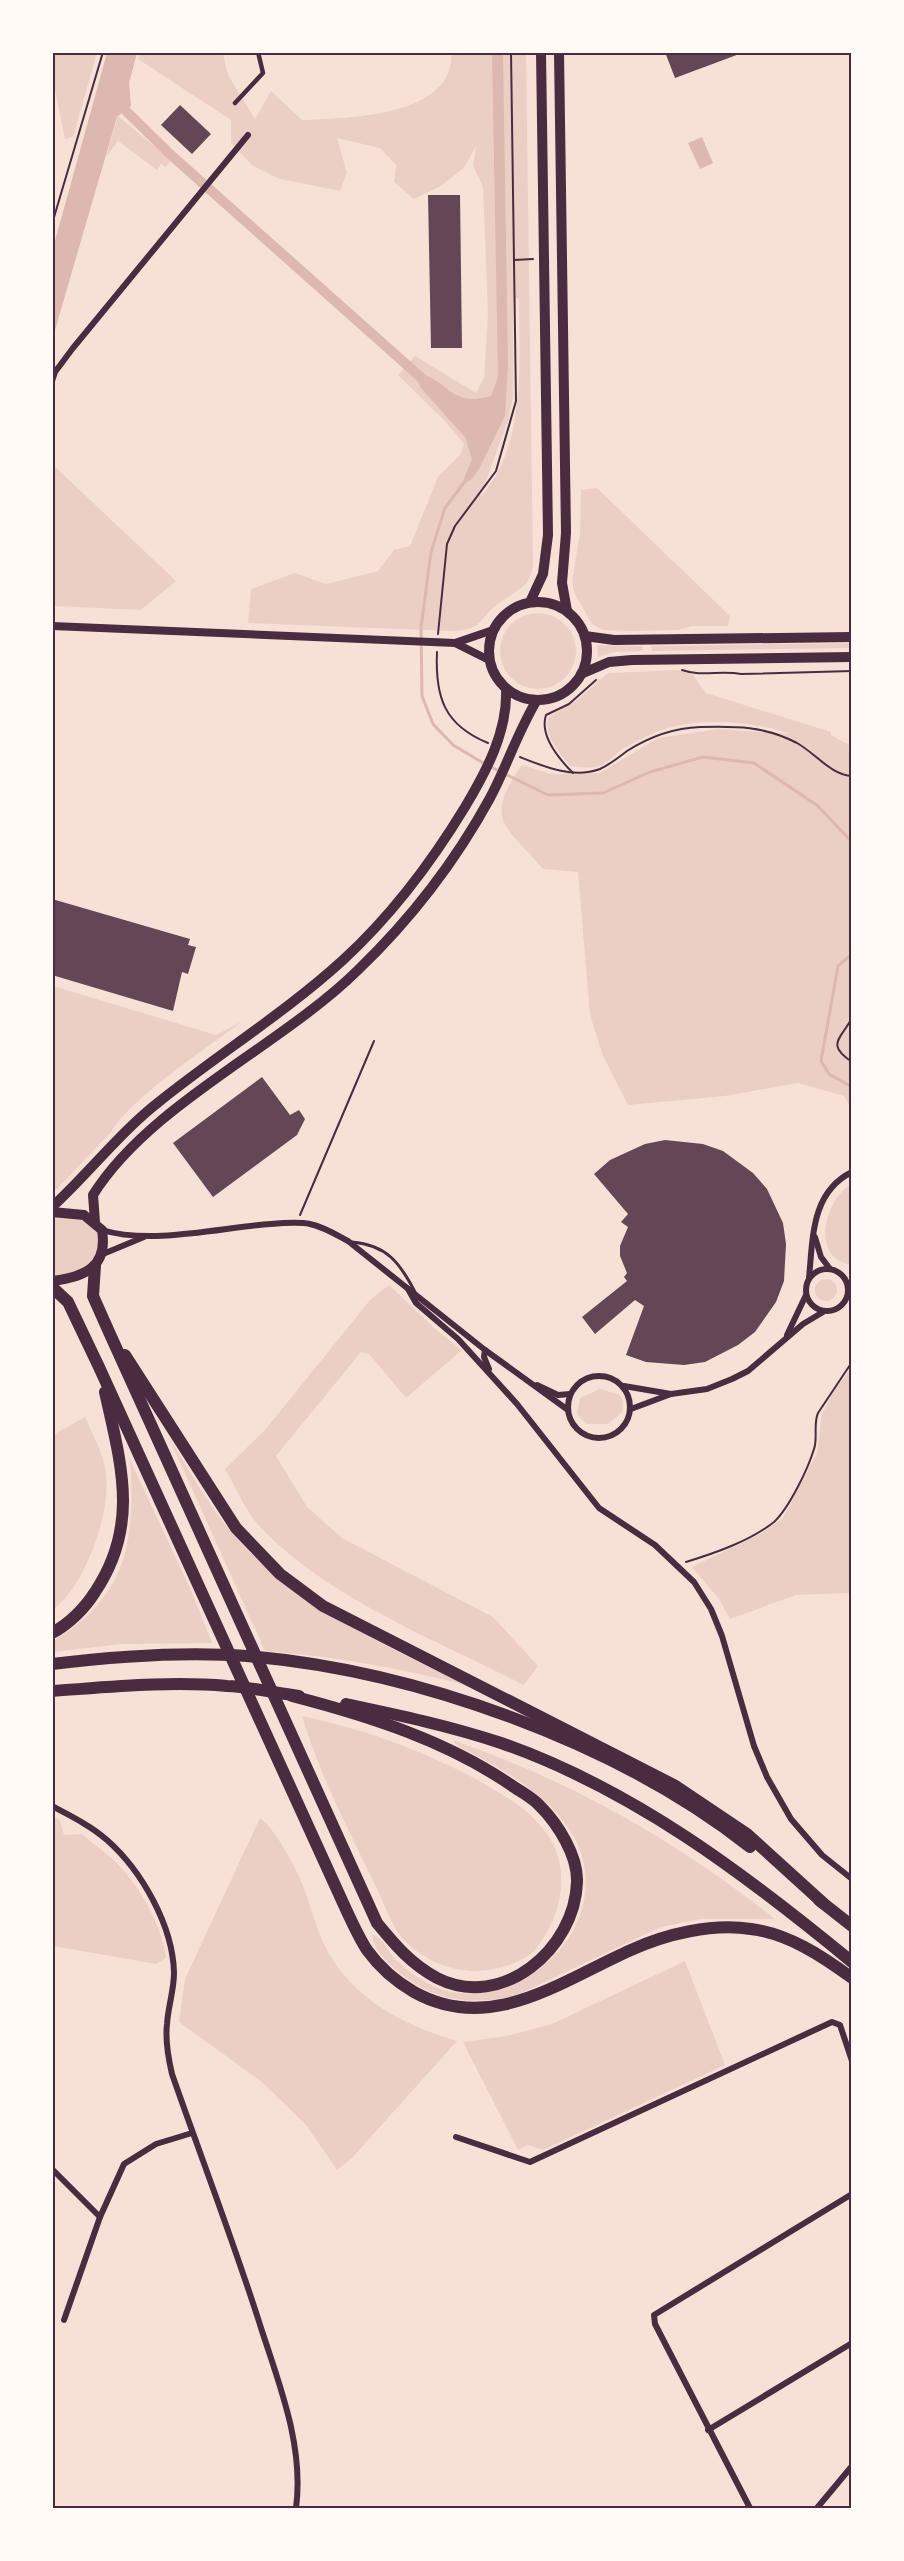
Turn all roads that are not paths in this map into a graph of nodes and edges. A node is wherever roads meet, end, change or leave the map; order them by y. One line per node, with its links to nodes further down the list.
1 (258, 52): 4 (street)
2 (541, 52): 7 (main road)
3 (559, 52): 8 (main road)
4 (235, 103)
5 (248, 135): 6 (street)
6 (52, 381)
7 (530, 602): 8 (main road); 10 (main road)
8 (567, 611): 11 (main road)
9 (52, 626): 13 (street)
10 (493, 630): 13 (street); 15 (main road)
11 (585, 636): 12 (main road); 16 (main road)
12 (852, 637)
13 (452, 643): 15 (street)
14 (852, 657): 16 (main road)
15 (489, 660): 17 (main road)
16 (581, 674): 18 (main road)
17 (506, 689): 18 (main road); 20 (main road)
18 (537, 700): 22 (main road)
19 (852, 1172): 23 (street)
20 (52, 1207)
21 (52, 1212): 22 (main road)
22 (99, 1226): 24 (street); 26 (main road)
23 (814, 1234): 28 (street); 31 (street)
24 (148, 1236): 25 (street); 26 (street)
25 (348, 1241): 34 (street); 37 (lane)
26 (103, 1254): 27 (main road)
27 (95, 1266): 32 (main road); 39 (highway)
28 (830, 1269): 29 (street); 31 (street)
29 (839, 1272): 30 (street); 35 (street)
30 (852, 1274)
31 (808, 1278): 36 (street)
32 (52, 1281)
33 (52, 1287): 42 (highway)
34 (408, 1289): 37 (street); 44 (street)
35 (850, 1290): 38 (street)
36 (806, 1295): 38 (street); 40 (street)
37 (418, 1297): 41 (street)
38 (823, 1312): 40 (street)
39 (109, 1332): 53 (highway); 56 (highway)
40 (785, 1339): 47 (street)
41 (485, 1350): 43 (street); 44 (street)
42 (99, 1367): 50 (highway); 59 (highway)
43 (523, 1378): 46 (street); 49 (street)
44 (495, 1380): 55 (street)
45 (624, 1386): 46 (street); 47 (street); 48 (street)
46 (570, 1394): 49 (street)
47 (672, 1394): 48 (street)
48 (631, 1409): 49 (street)
49 (568, 1410)
50 (52, 1633)
51 (52, 1664): 56 (highway)
52 (52, 1691): 53 (highway)
53 (292, 1695): 58 (highway)
54 (52, 1806): 61 (street)
55 (852, 1879)
56 (823, 1903): 57 (highway)
57 (852, 1926)
58 (852, 1962)
59 (852, 1978)
60 (852, 2061): 62 (street)
61 (192, 2133): 65 (street); 70 (street)
62 (456, 2137)
63 (52, 2169): 65 (street)
64 (852, 2194): 68 (street)
65 (100, 2217): 66 (street)
66 (64, 2320)
67 (852, 2343): 68 (street)
68 (708, 2430): 71 (street)
69 (852, 2466): 72 (street)
70 (296, 2508)
71 (750, 2508)
72 (817, 2508)

